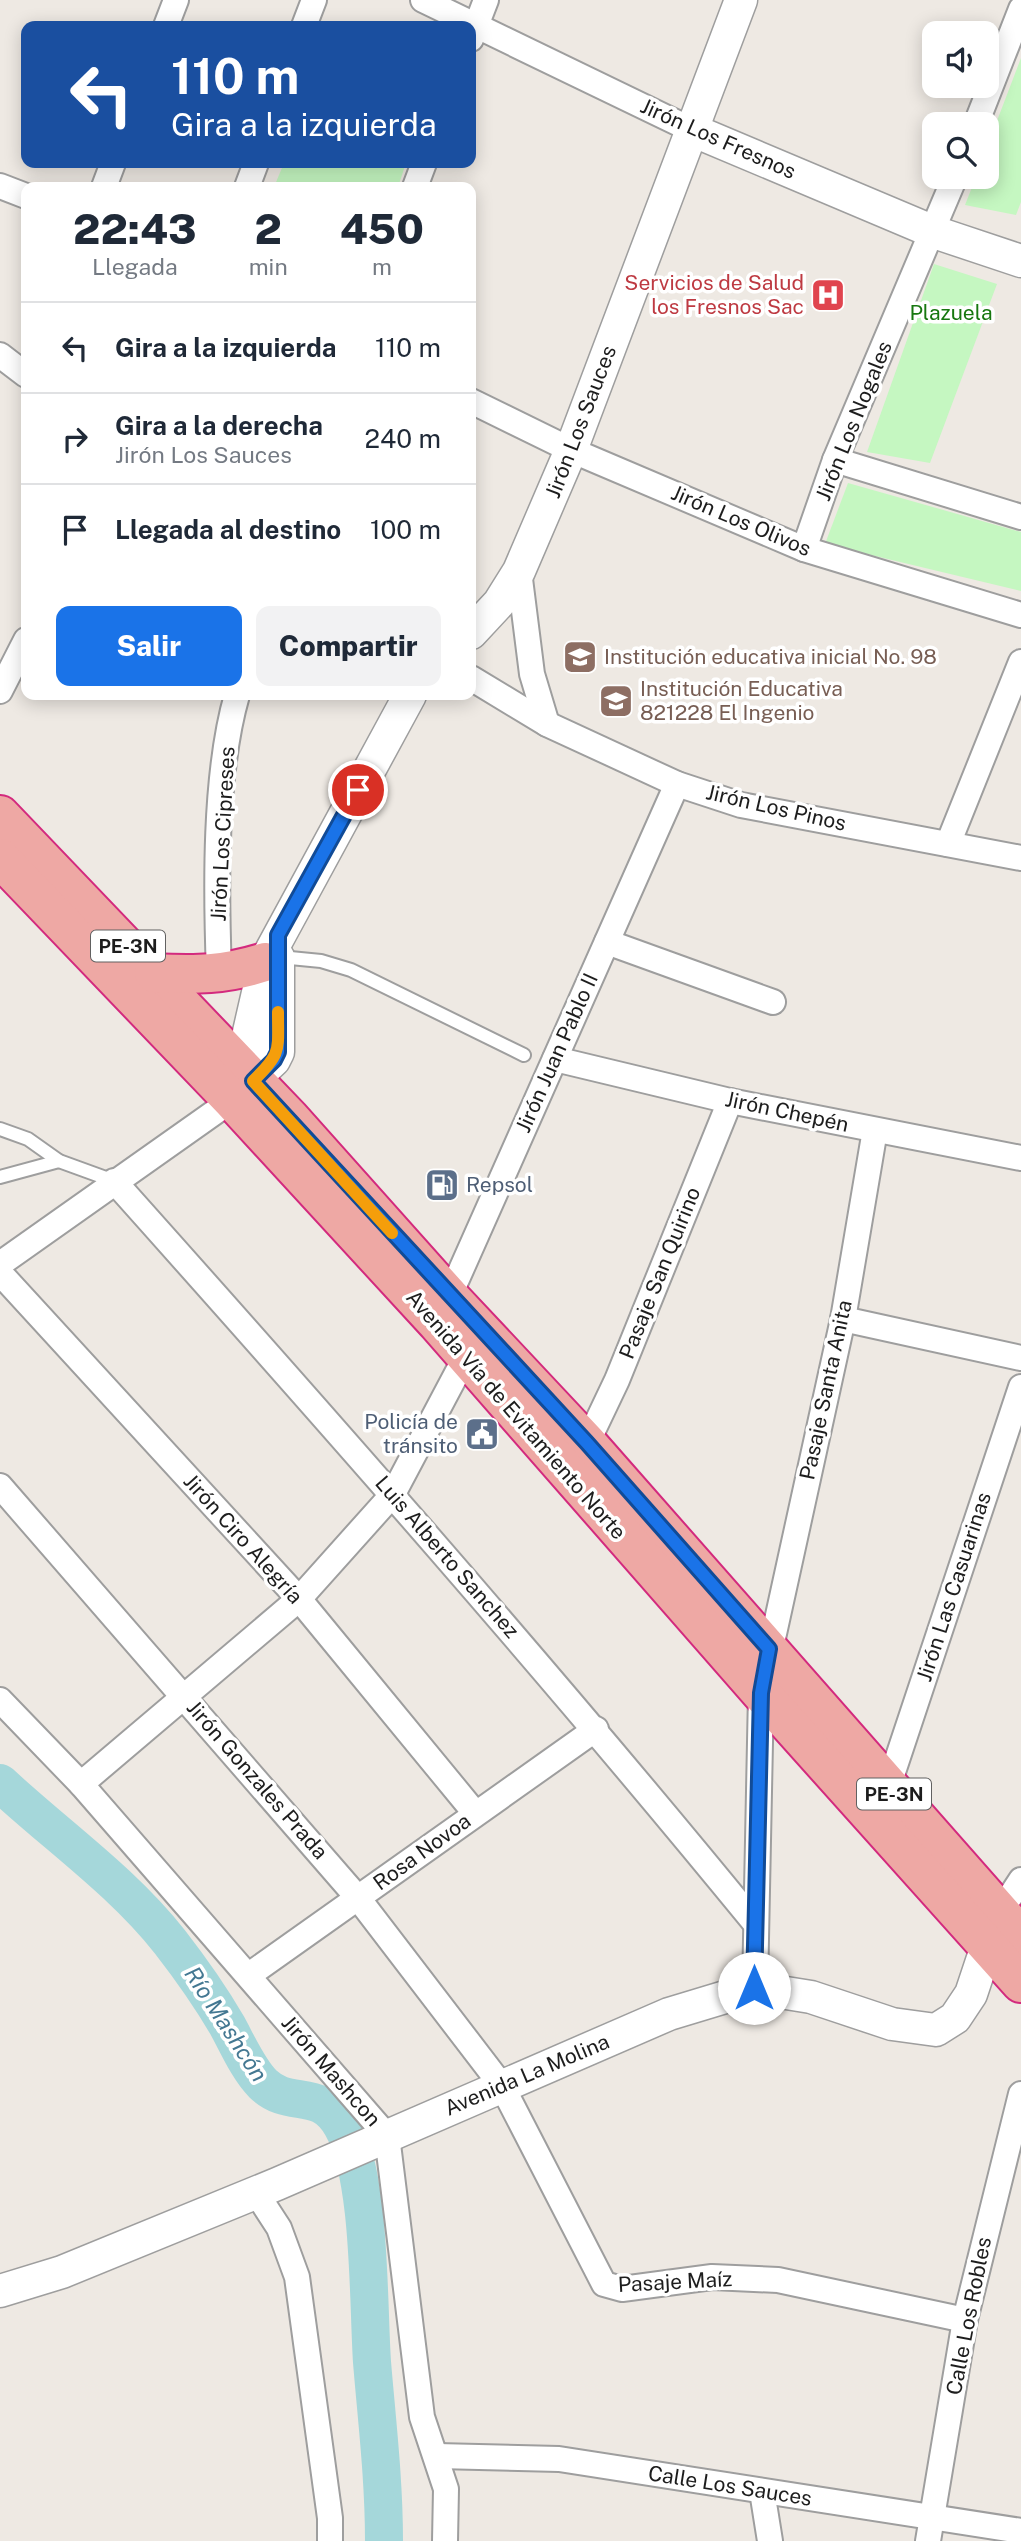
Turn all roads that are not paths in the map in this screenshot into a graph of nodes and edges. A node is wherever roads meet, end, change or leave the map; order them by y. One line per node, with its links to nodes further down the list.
1 (176, 0): 7 (street)
2 (313, 0): 8 (street)
3 (423, 0): 9 (street, Jirón Los Fresnos)
4 (486, 0): 10 (street)
5 (741, 0): 13 (street, Jirón Los Sauces)
6 (1021, 9): 12 (street)
7 (168, 21)
8 (306, 21)
9 (455, 21)
10 (476, 25)
11 (476, 34): 13 (street, Jirón Los Fresnos)
12 (981, 112)
13 (692, 130): 17 (street, Jirón Los Fresnos); 22 (street, Jirón Los Sauces)
14 (0, 186): 16 (street)
15 (950, 189): 17 (street, Jirón Los Nogales)
16 (21, 194)
17 (934, 232): 18 (street, Jirón Los Fresnos); 23 (street, Jirón Los Nogales)
18 (1021, 261)
19 (0, 355): 20 (street)
20 (21, 368)
21 (476, 403): 22 (street, Jirón Los Olivos)
22 (571, 450): 25 (street, Jirón Los Olivos); 26 (street, Jirón Los Sauces)
23 (835, 460): 24 (street); 25 (street, Jirón Los Nogales)
24 (1021, 517)
25 (804, 549): 27 (street, Jirón Los Olivos)
26 (519, 572): 28 (street, Jirón Los Sauces); 35 (street)
27 (1021, 615)
28 (476, 628)
29 (21, 650): 32 (street)
30 (1021, 662): 38 (street)
31 (476, 681): 35 (street, Jirón Los Pinos)
32 (0, 691)
33 (235, 700): 44 (street, Jirón Los Cipreses)
34 (408, 700): 42 (street)
35 (547, 724): 36 (street, Jirón Los Pinos)
36 (677, 784): 38 (street, Jirón Los Pinos); 41 (street, Jirón Juan Pablo II)
37 (0, 815): 40 (highway, Avenida Vía de Evitamiento Norte / PE-3N)
38 (948, 844): 39 (street, Jirón Los Pinos)
39 (1021, 858)
40 (22, 866): 43 (highway, Avenida Vía de Evitamiento Norte / PE-3N); 48 (highway, Avenida Vía de Evitamiento Norte / PE-3N)
41 (607, 942): 45 (street); 47 (street, Jirón Juan Pablo II)
42 (274, 951): 44 (highway); 46 (lane); 48 (street)
43 (154, 972): 44 (highway); 48 (highway, Avenida Vía de Evitamiento Norte / PE-3N)
44 (219, 974)
45 (773, 1002)
46 (524, 1055)
47 (555, 1059): 49 (street, Jirón Chepén); 58 (street, Jirón Juan Pablo II)
48 (242, 1091): 55 (street); 58 (highway, Avenida Vía de Evitamiento Norte / PE-3N)
49 (730, 1101): 51 (street, Jirón Chepén); 63 (street, Pasaje San Quirino)
50 (0, 1129): 53 (lane, Luis Alberto Sanchez)
51 (875, 1130): 52 (street, Jirón Chepén); 59 (street, Pasaje Santa Anita)
52 (1021, 1158)
53 (58, 1161): 54 (lane); 55 (lane, Luis Alberto Sanchez)
54 (0, 1177)
55 (114, 1181): 56 (street); 65 (street, Luis Alberto Sanchez)
56 (0, 1264)
57 (0, 1273): 66 (street, Jirón Ciro Alegría)
58 (443, 1310): 60 (highway, Avenida Vía de Evitamiento Norte / PE-3N); 63 (highway, Avenida Vía de Evitamiento Norte / PE-3N)
59 (843, 1319): 61 (street); 67 (street, Pasaje Santa Anita)
60 (466, 1356): 65 (street); 68 (highway, Avenida Vía de Evitamiento Norte / PE-3N)
61 (1021, 1358)
62 (1021, 1387): 73 (street, Jirón Las Casuarinas)
63 (587, 1443): 67 (highway, Avenida Vía de Evitamiento Norte / PE-3N)
64 (0, 1486): 69 (street, Jirón Gonzales Prada)
65 (393, 1494): 66 (street); 71 (street, Luis Alberto Sanchez)
66 (299, 1600): 69 (street); 74 (street, Jirón Ciro Alegría)
67 (769, 1649): 68 (street, Pasaje Santa Anita); 73 (highway, Avenida Vía de Evitamiento Norte / PE-3N)
68 (761, 1693): 77 (street, Pasaje Santa Anita); 78 (highway, Avenida Vía de Evitamiento Norte / PE-3N)
69 (185, 1696): 72 (street); 76 (street, Jirón Gonzales Prada)
70 (0, 1700): 72 (street, Jirón Mashcon)
71 (596, 1729): 74 (street, Rosa Novoa); 77 (street, Luis Alberto Sanchez)
72 (81, 1784): 79 (street, Jirón Mashcon)
73 (888, 1787): 78 (highway, Avenida Vía de Evitamiento Norte / PE-3N)
74 (475, 1813): 76 (street, Rosa Novoa)
75 (1021, 1880): 78 (street)
76 (359, 1898): 79 (street, Rosa Novoa); 82 (street, Jirón Gonzales Prada)
77 (754, 1922): 81 (street, Pasaje Santa Anita)
78 (1002, 1930): 80 (highway, Avenida Vía de Evitamiento Norte / PE-3N); 81 (street, Avenida La Molina)
79 (249, 1975): 84 (street, Jirón Mashcon)
80 (1021, 1983)
81 (754, 1988): 82 (street, Avenida La Molina)
82 (502, 2085): 84 (street, Avenida La Molina); 87 (street, Pasaje Maíz)
83 (1021, 2094): 87 (street, Calle Los Robles)
84 (377, 2141): 85 (street, Avenida La Molina); 88 (street, Jirón Mashcon)
85 (266, 2188): 86 (street, Avenida La Molina); 92 (street)
86 (0, 2291)
87 (965, 2320): 90 (street, Calle Los Robles)
88 (437, 2456): 89 (street, Calle Los Sauces); 93 (street, Jirón Mashcon)
89 (762, 2491): 90 (street, Calle Los Sauces); 94 (street)
90 (932, 2516): 91 (street, Calle Los Sauces); 95 (street, Calle Los Robles)
91 (1021, 2531)
92 (330, 2541)
93 (445, 2541)
94 (770, 2541)
95 (928, 2541)

